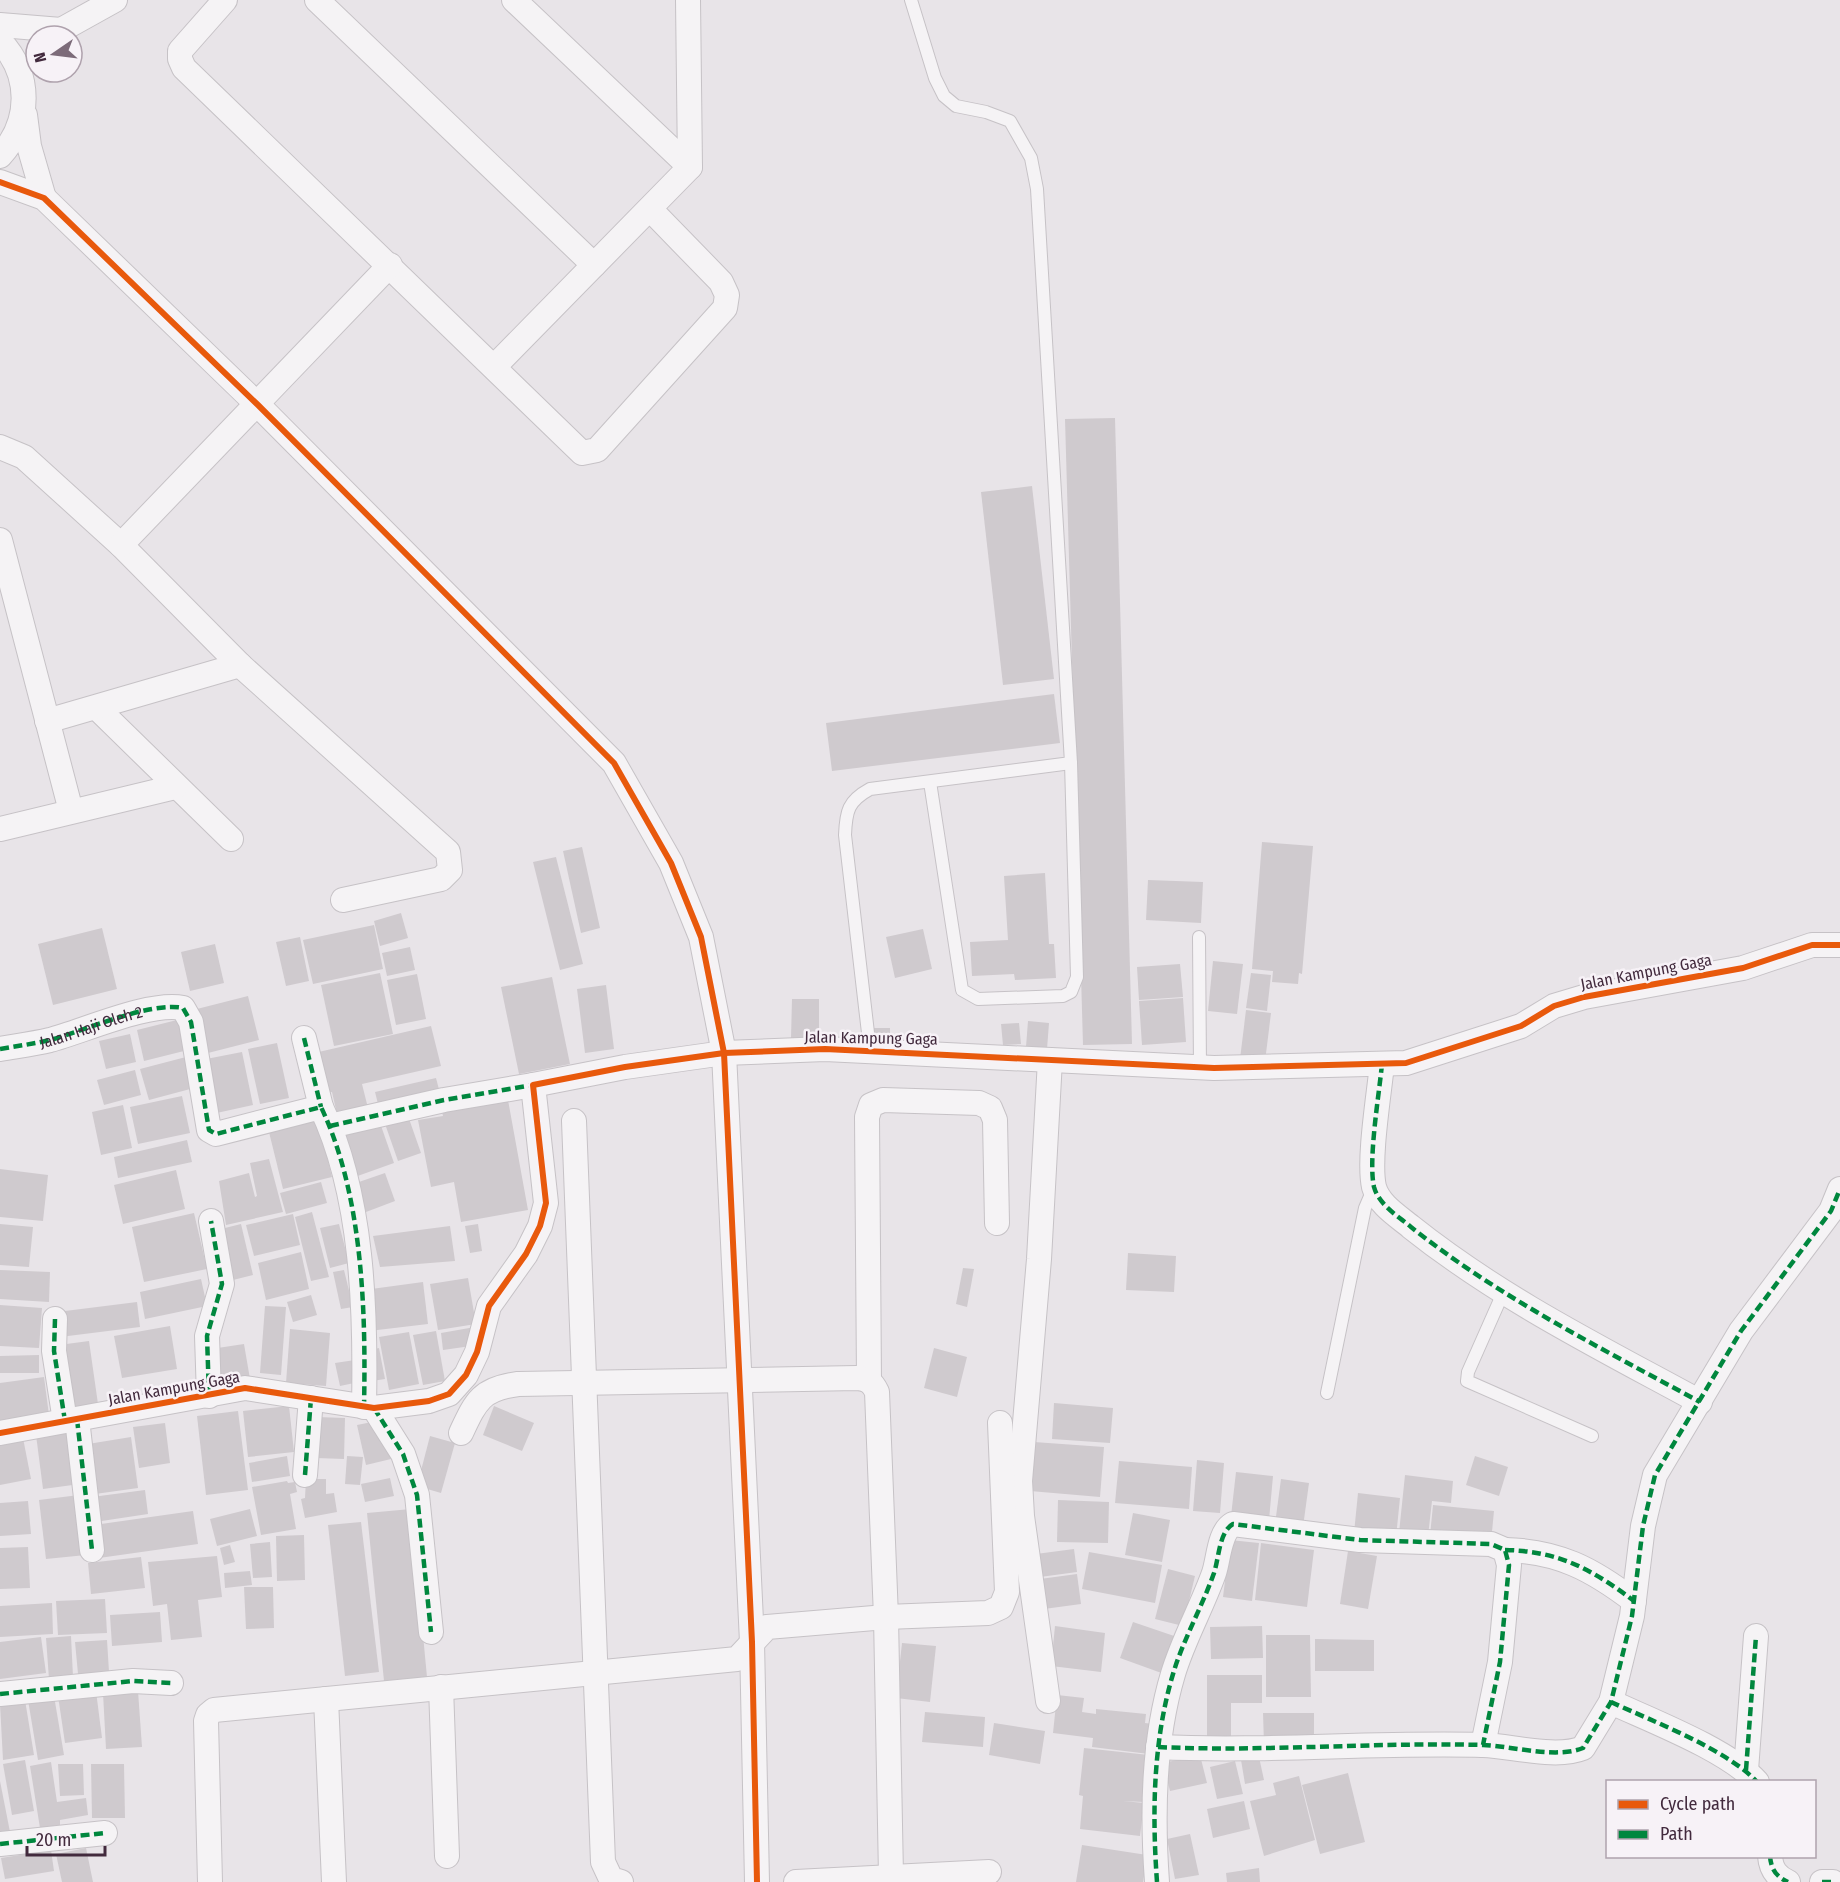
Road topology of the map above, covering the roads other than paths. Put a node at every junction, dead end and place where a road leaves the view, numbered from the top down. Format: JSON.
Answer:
{"nodes":[{"id":1,"x":115,"y":0,"type":"edge"},
{"id":2,"x":225,"y":0,"type":"edge"},
{"id":3,"x":317,"y":0,"type":"edge"},
{"id":4,"x":514,"y":0,"type":"edge"},
{"id":5,"x":688,"y":0,"type":"edge"},
{"id":6,"x":911,"y":0,"type":"edge"},
{"id":7,"x":0,"y":24,"type":"edge"},
{"id":8,"x":74,"y":24,"type":"edge"},
{"id":9,"x":24,"y":28,"type":"edge"},
{"id":10,"x":0,"y":40,"type":"edge"},
{"id":11,"x":28,"y":86,"type":"edge"},
{"id":12,"x":0,"y":156,"type":"edge"},
{"id":13,"x":690,"y":167,"type":"junction"},
{"id":14,"x":0,"y":182,"type":"edge"},
{"id":15,"x":44,"y":198,"type":"junction"},
{"id":16,"x":650,"y":209,"type":"junction"},
{"id":17,"x":390,"y":265,"type":"junction"},
{"id":18,"x":594,"y":265,"type":"junction"},
{"id":19,"x":494,"y":367,"type":"junction"},
{"id":20,"x":258,"y":405,"type":"junction"},
{"id":21,"x":0,"y":447,"type":"edge"},
{"id":22,"x":0,"y":540,"type":"edge"},
{"id":23,"x":121,"y":544,"type":"junction"},
{"id":24,"x":6,"y":592,"type":"edge"},
{"id":25,"x":240,"y":665,"type":"junction"},
{"id":26,"x":97,"y":708,"type":"junction"},
{"id":27,"x":47,"y":722,"type":"junction"},
{"id":28,"x":1071,"y":763,"type":"junction"},
{"id":29,"x":930,"y":782,"type":"junction"},
{"id":30,"x":175,"y":787,"type":"junction"},
{"id":31,"x":71,"y":811,"type":"junction"},
{"id":32,"x":0,"y":829,"type":"edge"},
{"id":33,"x":231,"y":839,"type":"dead end"},
{"id":34,"x":343,"y":900,"type":"dead end"},
{"id":35,"x":1199,"y":937,"type":"dead end"},
{"id":36,"x":1840,"y":945,"type":"edge"},
{"id":37,"x":304,"y":1038,"type":"dead end"},
{"id":38,"x":0,"y":1049,"type":"edge"},
{"id":39,"x":870,"y":1050,"type":"junction"},
{"id":40,"x":724,"y":1053,"type":"junction"},
{"id":41,"x":1050,"y":1060,"type":"junction"},
{"id":42,"x":1382,"y":1064,"type":"junction"},
{"id":43,"x":1200,"y":1068,"type":"junction"},
{"id":44,"x":533,"y":1085,"type":"junction"},
{"id":45,"x":325,"y":1117,"type":"junction"},
{"id":46,"x":574,"y":1121,"type":"dead end"},
{"id":47,"x":1374,"y":1186,"type":"junction"},
{"id":48,"x":1840,"y":1189,"type":"edge"},
{"id":49,"x":212,"y":1221,"type":"dead end"},
{"id":50,"x":997,"y":1223,"type":"dead end"},
{"id":51,"x":1503,"y":1293,"type":"junction"},
{"id":52,"x":55,"y":1318,"type":"dead end"},
{"id":53,"x":739,"y":1380,"type":"junction"},
{"id":54,"x":869,"y":1381,"type":"junction"},
{"id":55,"x":584,"y":1382,"type":"junction"},
{"id":56,"x":1327,"y":1393,"type":"dead end"},
{"id":57,"x":209,"y":1396,"type":"junction"},
{"id":58,"x":311,"y":1398,"type":"junction"},
{"id":59,"x":1700,"y":1402,"type":"junction"},
{"id":60,"x":369,"y":1408,"type":"junction"},
{"id":61,"x":71,"y":1420,"type":"junction"},
{"id":62,"x":1000,"y":1423,"type":"dead end"},
{"id":63,"x":0,"y":1433,"type":"edge"},
{"id":64,"x":461,"y":1433,"type":"dead end"},
{"id":65,"x":1592,"y":1436,"type":"dead end"},
{"id":66,"x":305,"y":1475,"type":"dead end"},
{"id":67,"x":92,"y":1550,"type":"dead end"},
{"id":68,"x":1505,"y":1550,"type":"junction"},
{"id":69,"x":1634,"y":1601,"type":"junction"},
{"id":70,"x":886,"y":1617,"type":"junction"},
{"id":71,"x":431,"y":1632,"type":"dead end"},
{"id":72,"x":1756,"y":1636,"type":"dead end"},
{"id":73,"x":752,"y":1642,"type":"junction"},
{"id":74,"x":595,"y":1673,"type":"junction"},
{"id":75,"x":171,"y":1683,"type":"dead end"},
{"id":76,"x":441,"y":1687,"type":"junction"},
{"id":77,"x":0,"y":1694,"type":"edge"},
{"id":78,"x":326,"y":1699,"type":"junction"},
{"id":79,"x":1048,"y":1701,"type":"dead end"},
{"id":80,"x":1611,"y":1702,"type":"junction"},
{"id":81,"x":1484,"y":1745,"type":"junction"},
{"id":82,"x":1158,"y":1747,"type":"junction"},
{"id":83,"x":1752,"y":1776,"type":"edge"},
{"id":84,"x":105,"y":1833,"type":"dead end"},
{"id":85,"x":0,"y":1844,"type":"edge"},
{"id":86,"x":447,"y":1856,"type":"dead end"},
{"id":87,"x":1770,"y":1858,"type":"edge"},
{"id":88,"x":989,"y":1872,"type":"dead end"},
{"id":89,"x":891,"y":1876,"type":"junction"},
{"id":90,"x":210,"y":1882,"type":"edge"},
{"id":91,"x":334,"y":1882,"type":"edge"},
{"id":92,"x":621,"y":1882,"type":"edge"},
{"id":93,"x":757,"y":1882,"type":"edge"},
{"id":94,"x":796,"y":1882,"type":"edge"},
{"id":95,"x":1157,"y":1882,"type":"edge"},
{"id":96,"x":1788,"y":1882,"type":"edge"},
{"id":97,"x":1822,"y":1882,"type":"edge"},
{"id":98,"x":1833,"y":1882,"type":"edge"}],
"edges":[{"from":1,"to":8,"type":"street"},
{"from":2,"to":17,"type":"street"},
{"from":3,"to":18,"type":"street"},
{"from":4,"to":13,"type":"street"},
{"from":5,"to":13,"type":"street"},
{"from":6,"to":28,"type":"lane"},
{"from":7,"to":9,"type":"street"},
{"from":10,"to":11,"type":"street"},
{"from":11,"to":12,"type":"street"},
{"from":11,"to":15,"type":"street"},
{"from":13,"to":16,"type":"street"},
{"from":14,"to":15,"type":"street"},
{"from":15,"to":20,"type":"street"},
{"from":16,"to":18,"type":"street"},
{"from":16,"to":19,"type":"street"},
{"from":17,"to":19,"type":"street"},
{"from":17,"to":20,"type":"street"},
{"from":18,"to":19,"type":"street"},
{"from":20,"to":23,"type":"street"},
{"from":20,"to":40,"type":"street"},
{"from":21,"to":23,"type":"street"},
{"from":22,"to":24,"type":"street"},
{"from":23,"to":25,"type":"street"},
{"from":24,"to":27,"type":"street"},
{"from":25,"to":26,"type":"street"},
{"from":25,"to":34,"type":"street"},
{"from":26,"to":27,"type":"street"},
{"from":26,"to":30,"type":"street"},
{"from":27,"to":31,"type":"street"},
{"from":28,"to":29,"type":"lane"},
{"from":28,"to":29,"type":"lane"},
{"from":29,"to":39,"type":"lane"},
{"from":30,"to":31,"type":"street"},
{"from":30,"to":33,"type":"street"},
{"from":31,"to":32,"type":"street"},
{"from":35,"to":43,"type":"lane"},
{"from":36,"to":42,"type":"street","name":"Jalan Kampung Gaga"},
{"from":37,"to":45,"type":"street"},
{"from":38,"to":45,"type":"street","name":"Jalan Haji Oleh 2"},
{"from":39,"to":40,"type":"street","name":"Jalan Kampung Gaga"},
{"from":39,"to":41,"type":"street","name":"Jalan Kampung Gaga"},
{"from":40,"to":44,"type":"street","name":"Jalan Kampung Gaga"},
{"from":40,"to":53,"type":"street"},
{"from":41,"to":43,"type":"street","name":"Jalan Kampung Gaga"},
{"from":41,"to":79,"type":"street"},
{"from":42,"to":43,"type":"street","name":"Jalan Kampung Gaga"},
{"from":42,"to":47,"type":"street"},
{"from":44,"to":45,"type":"street"},
{"from":44,"to":60,"type":"street","name":"Jalan Kampung Gaga"},
{"from":45,"to":60,"type":"street"},
{"from":46,"to":55,"type":"street"},
{"from":47,"to":51,"type":"street"},
{"from":47,"to":56,"type":"lane"},
{"from":48,"to":59,"type":"street"},
{"from":49,"to":57,"type":"street"},
{"from":50,"to":54,"type":"street"},
{"from":51,"to":59,"type":"street"},
{"from":51,"to":65,"type":"lane"},
{"from":52,"to":61,"type":"street"},
{"from":53,"to":54,"type":"street"},
{"from":53,"to":55,"type":"street"},
{"from":53,"to":73,"type":"street"},
{"from":54,"to":70,"type":"street"},
{"from":55,"to":64,"type":"street"},
{"from":55,"to":74,"type":"street"},
{"from":57,"to":58,"type":"street","name":"Jalan Kampung Gaga"},
{"from":57,"to":61,"type":"street","name":"Jalan Kampung Gaga"},
{"from":58,"to":60,"type":"street","name":"Jalan Kampung Gaga"},
{"from":58,"to":66,"type":"street"},
{"from":59,"to":69,"type":"street"},
{"from":60,"to":71,"type":"street"},
{"from":61,"to":63,"type":"street","name":"Jalan Kampung Gaga"},
{"from":61,"to":67,"type":"street"},
{"from":62,"to":70,"type":"street"},
{"from":68,"to":69,"type":"street"},
{"from":68,"to":81,"type":"street"},
{"from":68,"to":82,"type":"street"},
{"from":69,"to":80,"type":"street"},
{"from":70,"to":73,"type":"street"},
{"from":70,"to":89,"type":"street"},
{"from":72,"to":83,"type":"street"},
{"from":73,"to":74,"type":"street"},
{"from":73,"to":93,"type":"street"},
{"from":74,"to":76,"type":"street"},
{"from":74,"to":92,"type":"street"},
{"from":75,"to":77,"type":"street"},
{"from":76,"to":78,"type":"street"},
{"from":76,"to":86,"type":"street"},
{"from":78,"to":90,"type":"street"},
{"from":78,"to":91,"type":"street"},
{"from":80,"to":81,"type":"street"},
{"from":80,"to":83,"type":"street"},
{"from":81,"to":82,"type":"street"},
{"from":82,"to":95,"type":"street"},
{"from":84,"to":85,"type":"street"},
{"from":87,"to":96,"type":"street"},
{"from":88,"to":89,"type":"street"},
{"from":89,"to":94,"type":"street"},
{"from":97,"to":98,"type":"street"}]}
